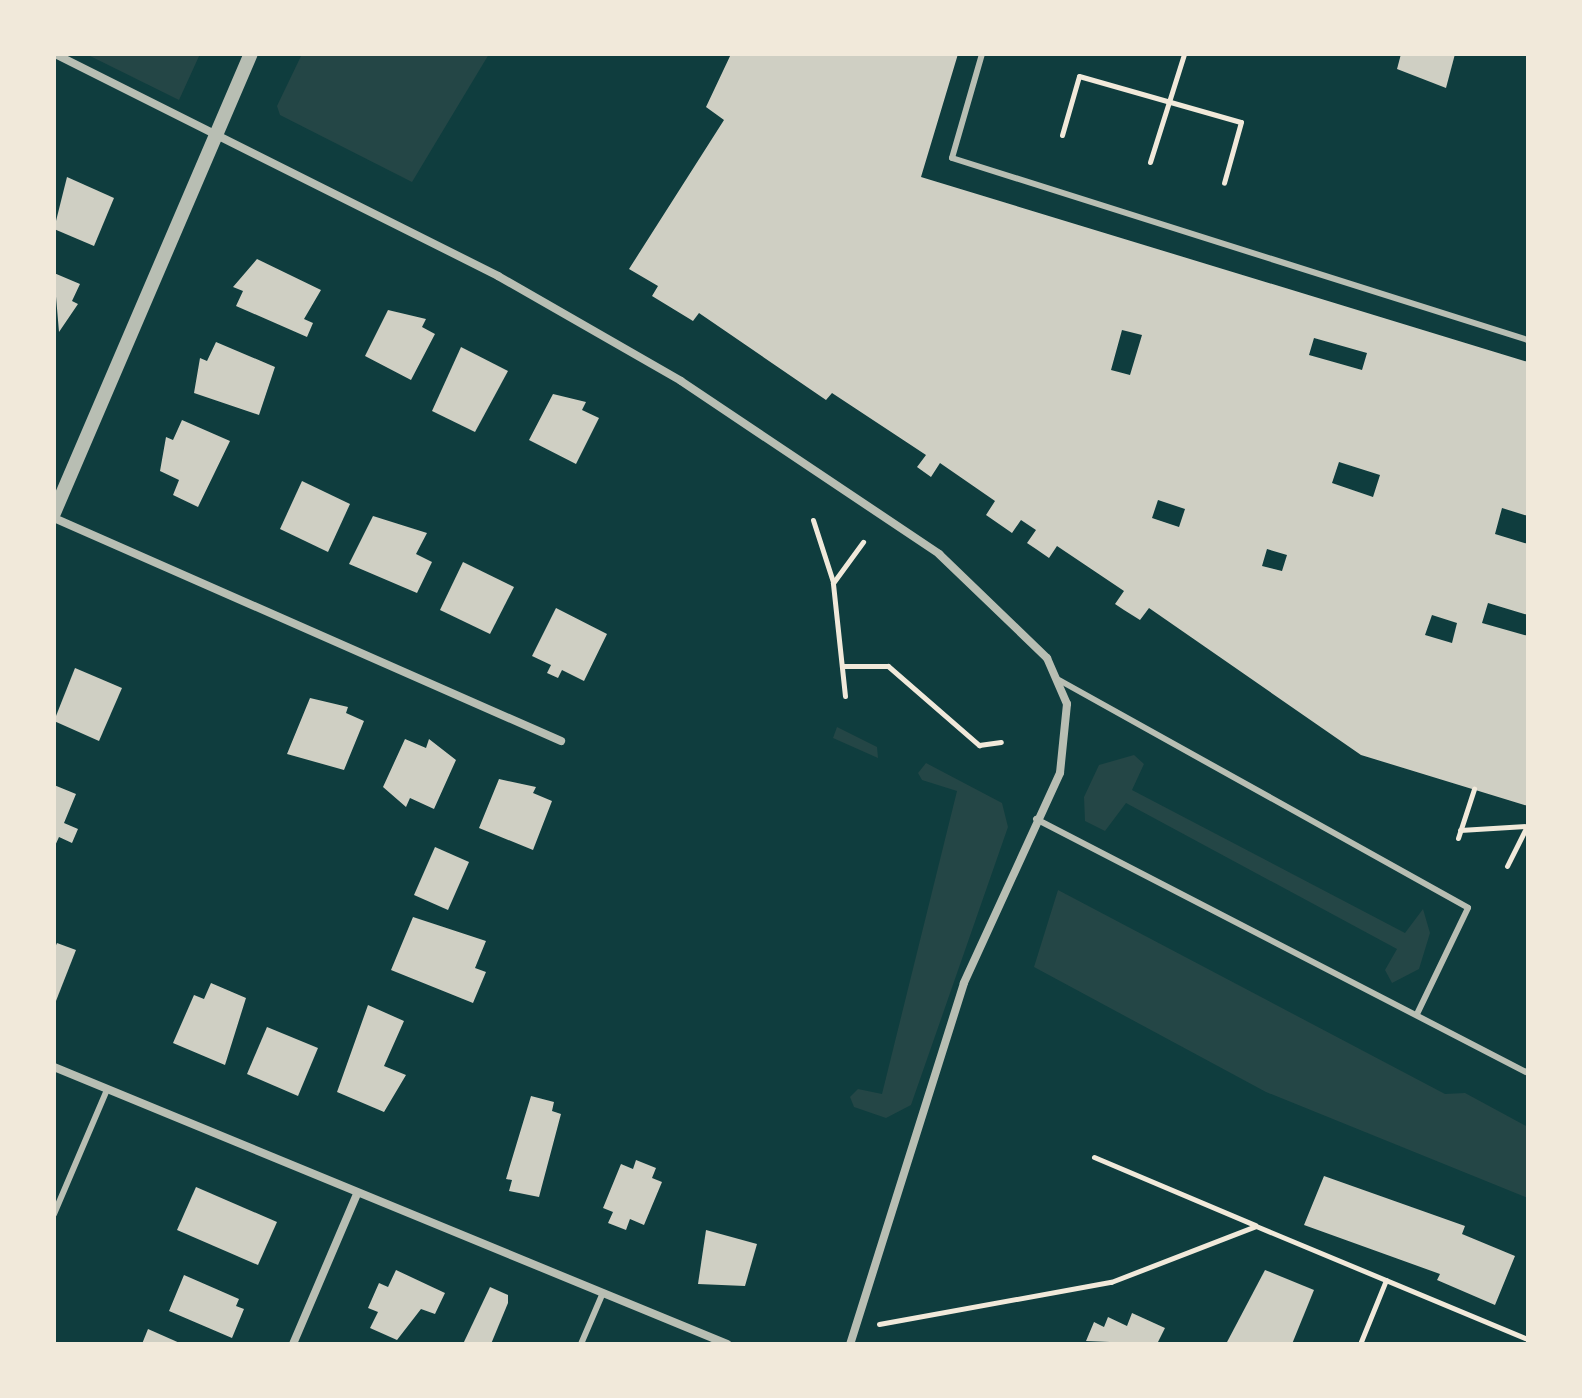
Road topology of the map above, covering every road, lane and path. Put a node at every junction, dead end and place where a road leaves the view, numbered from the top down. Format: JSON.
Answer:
{"nodes":[{"id":1,"x":55,"y":54,"type":"edge"},
{"id":2,"x":251,"y":54,"type":"edge"},
{"id":3,"x":982,"y":54,"type":"edge"},
{"id":4,"x":1184,"y":54,"type":"edge"},
{"id":5,"x":1169,"y":102,"type":"junction"},
{"id":6,"x":216,"y":135,"type":"junction"},
{"id":7,"x":1062,"y":135,"type":"dead end"},
{"id":8,"x":1150,"y":162,"type":"dead end"},
{"id":9,"x":1224,"y":183,"type":"dead end"},
{"id":10,"x":1528,"y":340,"type":"edge"},
{"id":11,"x":54,"y":515,"type":"edge"},
{"id":12,"x":813,"y":520,"type":"dead end"},
{"id":13,"x":863,"y":542,"type":"dead end"},
{"id":14,"x":833,"y":583,"type":"junction"},
{"id":15,"x":842,"y":666,"type":"junction"},
{"id":16,"x":1059,"y":680,"type":"junction"},
{"id":17,"x":845,"y":696,"type":"dead end"},
{"id":18,"x":561,"y":741,"type":"dead end"},
{"id":19,"x":1001,"y":742,"type":"dead end"},
{"id":20,"x":1474,"y":789,"type":"dead end"},
{"id":21,"x":1036,"y":819,"type":"junction"},
{"id":22,"x":1527,"y":827,"type":"edge"},
{"id":23,"x":1460,"y":830,"type":"junction"},
{"id":24,"x":1458,"y":838,"type":"dead end"},
{"id":25,"x":1507,"y":866,"type":"dead end"},
{"id":26,"x":1417,"y":1014,"type":"junction"},
{"id":27,"x":54,"y":1067,"type":"edge"},
{"id":28,"x":1528,"y":1073,"type":"edge"},
{"id":29,"x":107,"y":1090,"type":"junction"},
{"id":30,"x":1094,"y":1157,"type":"dead end"},
{"id":31,"x":357,"y":1194,"type":"junction"},
{"id":32,"x":54,"y":1214,"type":"edge"},
{"id":33,"x":1256,"y":1226,"type":"junction"},
{"id":34,"x":1386,"y":1280,"type":"junction"},
{"id":35,"x":602,"y":1295,"type":"junction"},
{"id":36,"x":855,"y":1328,"type":"junction"},
{"id":37,"x":1520,"y":1335,"type":"junction"},
{"id":38,"x":1528,"y":1339,"type":"edge"},
{"id":39,"x":293,"y":1344,"type":"edge"},
{"id":40,"x":581,"y":1344,"type":"edge"},
{"id":41,"x":727,"y":1344,"type":"edge"},
{"id":42,"x":850,"y":1344,"type":"edge"},
{"id":43,"x":1360,"y":1344,"type":"edge"},
{"id":44,"x":1517,"y":1344,"type":"edge"}],
"edges":[{"from":1,"to":6,"type":"street"},
{"from":2,"to":6,"type":"street"},
{"from":3,"to":10,"type":"lane"},
{"from":4,"to":5,"type":"path"},
{"from":5,"to":7,"type":"path"},
{"from":5,"to":8,"type":"path"},
{"from":5,"to":9,"type":"path"},
{"from":6,"to":11,"type":"street"},
{"from":6,"to":16,"type":"street"},
{"from":11,"to":18,"type":"street"},
{"from":12,"to":14,"type":"path"},
{"from":13,"to":14,"type":"path"},
{"from":14,"to":15,"type":"path"},
{"from":15,"to":17,"type":"path"},
{"from":15,"to":19,"type":"path"},
{"from":16,"to":21,"type":"street"},
{"from":16,"to":26,"type":"lane"},
{"from":20,"to":23,"type":"path"},
{"from":21,"to":26,"type":"lane"},
{"from":21,"to":36,"type":"street"},
{"from":22,"to":23,"type":"path"},
{"from":22,"to":25,"type":"path"},
{"from":23,"to":24,"type":"path"},
{"from":26,"to":28,"type":"lane"},
{"from":27,"to":29,"type":"street"},
{"from":29,"to":31,"type":"street"},
{"from":29,"to":32,"type":"lane"},
{"from":30,"to":33,"type":"path"},
{"from":31,"to":35,"type":"street"},
{"from":31,"to":39,"type":"street"},
{"from":33,"to":34,"type":"path"},
{"from":33,"to":36,"type":"path"},
{"from":34,"to":37,"type":"path"},
{"from":34,"to":43,"type":"path"},
{"from":35,"to":40,"type":"lane"},
{"from":35,"to":41,"type":"street"},
{"from":36,"to":42,"type":"street"},
{"from":37,"to":38,"type":"path"},
{"from":37,"to":44,"type":"path"}]}
